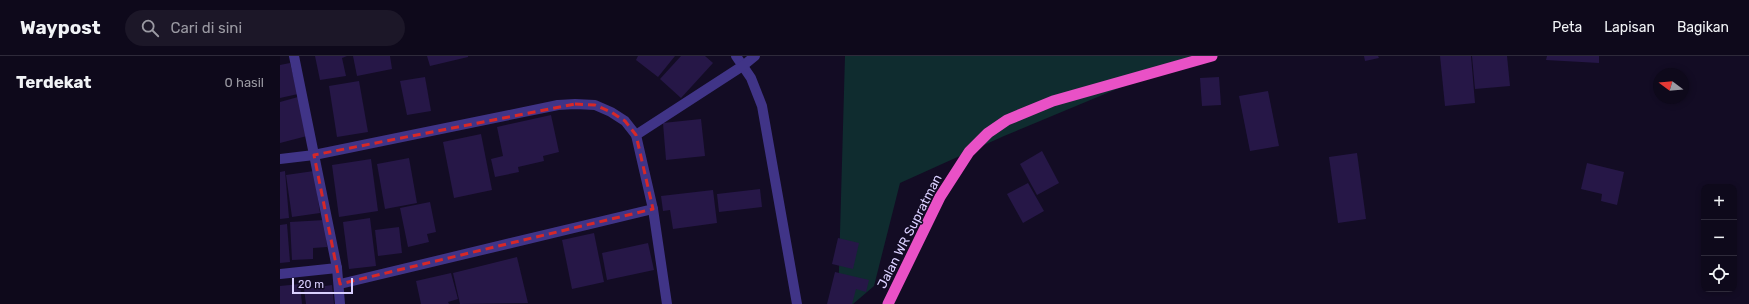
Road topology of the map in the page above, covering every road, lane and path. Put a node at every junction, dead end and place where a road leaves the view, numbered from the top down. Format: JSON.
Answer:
{"nodes":[{"id":1,"x":294,"y":56,"type":"edge"},
{"id":2,"x":736,"y":56,"type":"edge"},
{"id":3,"x":755,"y":56,"type":"edge"},
{"id":4,"x":1212,"y":56,"type":"edge"},
{"id":5,"x":744,"y":65,"type":"junction"},
{"id":6,"x":636,"y":135,"type":"junction"},
{"id":7,"x":314,"y":155,"type":"junction"},
{"id":8,"x":280,"y":159,"type":"edge"},
{"id":9,"x":653,"y":209,"type":"junction"},
{"id":10,"x":337,"y":268,"type":"junction"},
{"id":11,"x":280,"y":274,"type":"edge"},
{"id":12,"x":340,"y":284,"type":"junction"},
{"id":13,"x":340,"y":304,"type":"edge"},
{"id":14,"x":667,"y":304,"type":"edge"},
{"id":15,"x":797,"y":304,"type":"edge"},
{"id":16,"x":888,"y":304,"type":"edge"}],
"edges":[{"from":1,"to":7,"type":"street"},
{"from":2,"to":5,"type":"street"},
{"from":3,"to":5,"type":"street"},
{"from":4,"to":16,"type":"highway","name":"Jalan WR Supratman"},
{"from":5,"to":6,"type":"street"},
{"from":5,"to":15,"type":"street"},
{"from":6,"to":7,"type":"street"},
{"from":6,"to":9,"type":"street"},
{"from":7,"to":8,"type":"street"},
{"from":7,"to":10,"type":"street"},
{"from":9,"to":12,"type":"street"},
{"from":9,"to":14,"type":"street"},
{"from":10,"to":11,"type":"street"},
{"from":10,"to":12,"type":"street"},
{"from":12,"to":13,"type":"street"}]}
